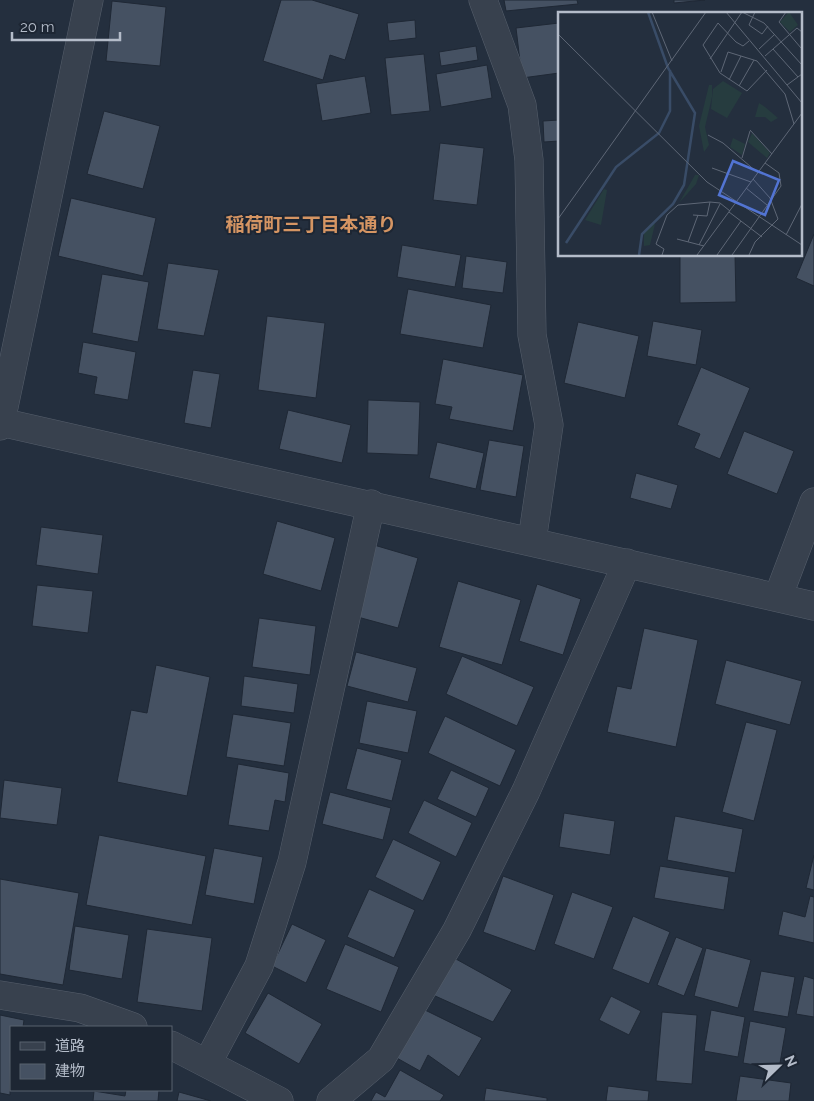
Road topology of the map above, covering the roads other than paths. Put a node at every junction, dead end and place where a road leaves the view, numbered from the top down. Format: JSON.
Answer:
{"nodes":[{"id":1,"x":89,"y":0,"type":"edge"},
{"id":2,"x":482,"y":0,"type":"edge"},
{"id":3,"x":0,"y":423,"type":"edge"},
{"id":4,"x":814,"y":502,"type":"edge"},
{"id":5,"x":371,"y":504,"type":"junction"},
{"id":6,"x":532,"y":541,"type":"junction"},
{"id":7,"x":627,"y":563,"type":"junction"},
{"id":8,"x":778,"y":597,"type":"junction"},
{"id":9,"x":814,"y":606,"type":"edge"},
{"id":10,"x":0,"y":994,"type":"edge"},
{"id":11,"x":130,"y":1026,"type":"edge"},
{"id":12,"x":172,"y":1044,"type":"edge"},
{"id":13,"x":208,"y":1062,"type":"junction"},
{"id":14,"x":279,"y":1101,"type":"edge"},
{"id":15,"x":331,"y":1101,"type":"edge"}],
"edges":[{"from":1,"to":3,"type":"street"},
{"from":2,"to":6,"type":"street"},
{"from":3,"to":5,"type":"street"},
{"from":4,"to":8,"type":"street"},
{"from":5,"to":6,"type":"street"},
{"from":5,"to":13,"type":"street"},
{"from":6,"to":7,"type":"street"},
{"from":7,"to":8,"type":"street"},
{"from":7,"to":15,"type":"street"},
{"from":8,"to":9,"type":"street"},
{"from":10,"to":11,"type":"street"},
{"from":12,"to":13,"type":"street"},
{"from":13,"to":14,"type":"street"}]}
